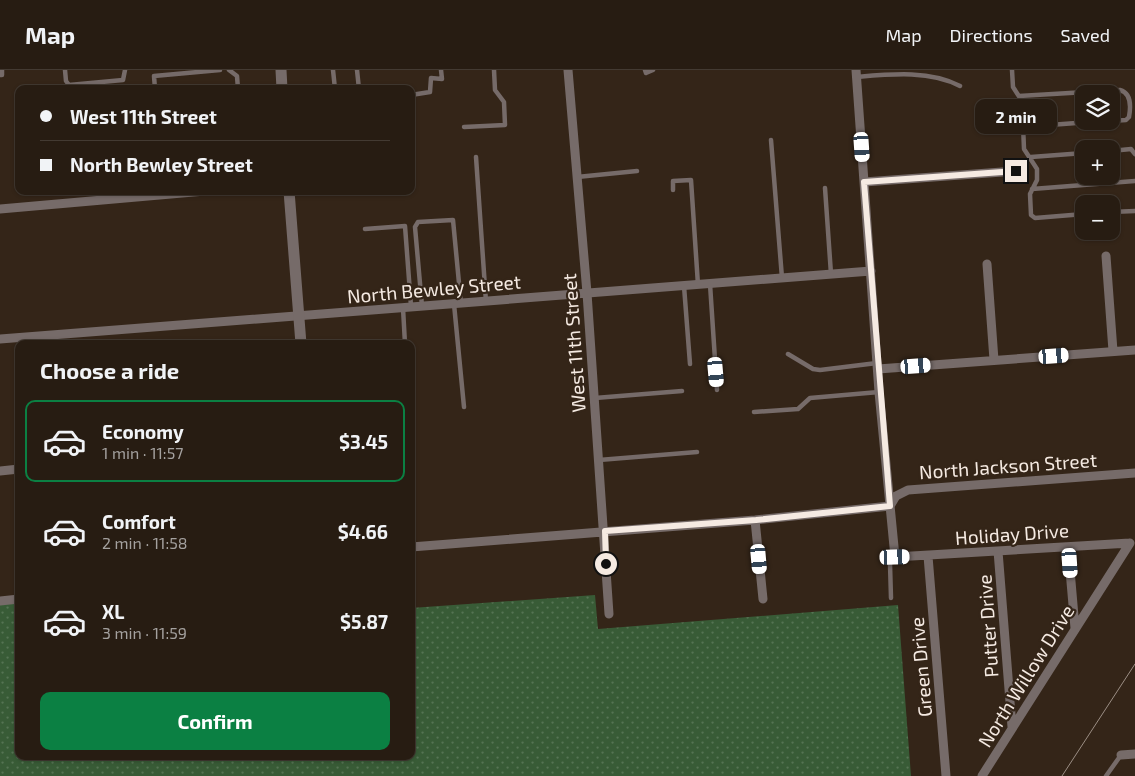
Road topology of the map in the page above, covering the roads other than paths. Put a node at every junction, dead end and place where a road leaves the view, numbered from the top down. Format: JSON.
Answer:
{"nodes":[{"id":1,"x":2,"y":70,"type":"edge"},
{"id":2,"x":65,"y":70,"type":"edge"},
{"id":3,"x":125,"y":70,"type":"edge"},
{"id":4,"x":220,"y":70,"type":"edge"},
{"id":5,"x":229,"y":70,"type":"edge"},
{"id":6,"x":281,"y":70,"type":"edge"},
{"id":7,"x":333,"y":70,"type":"edge"},
{"id":8,"x":357,"y":70,"type":"edge"},
{"id":9,"x":442,"y":70,"type":"edge"},
{"id":10,"x":494,"y":70,"type":"edge"},
{"id":11,"x":568,"y":70,"type":"edge"},
{"id":12,"x":645,"y":70,"type":"edge"},
{"id":13,"x":653,"y":70,"type":"edge"},
{"id":14,"x":1012,"y":70,"type":"edge"},
{"id":15,"x":856,"y":73,"type":"edge"},
{"id":16,"x":0,"y":75,"type":"edge"},
{"id":17,"x":155,"y":85,"type":"edge"},
{"id":18,"x":238,"y":85,"type":"edge"},
{"id":19,"x":282,"y":85,"type":"edge"},
{"id":20,"x":334,"y":85,"type":"edge"},
{"id":21,"x":359,"y":85,"type":"edge"},
{"id":22,"x":960,"y":86,"type":"dead end"},
{"id":23,"x":1120,"y":90,"type":"edge"},
{"id":24,"x":1075,"y":93,"type":"edge"},
{"id":25,"x":415,"y":94,"type":"edge"},
{"id":26,"x":1019,"y":96,"type":"junction"},
{"id":27,"x":1120,"y":120,"type":"edge"},
{"id":28,"x":1075,"y":123,"type":"edge"},
{"id":29,"x":1023,"y":127,"type":"junction"},
{"id":30,"x":464,"y":128,"type":"dead end"},
{"id":31,"x":772,"y":140,"type":"dead end"},
{"id":32,"x":1120,"y":150,"type":"edge"},
{"id":33,"x":1075,"y":154,"type":"edge"},
{"id":34,"x":1135,"y":154,"type":"edge"},
{"id":35,"x":476,"y":157,"type":"dead end"},
{"id":36,"x":1031,"y":157,"type":"junction"},
{"id":37,"x":637,"y":171,"type":"dead end"},
{"id":38,"x":1016,"y":171,"type":"dead end"},
{"id":39,"x":577,"y":177,"type":"junction"},
{"id":40,"x":1135,"y":181,"type":"edge"},
{"id":41,"x":864,"y":182,"type":"junction"},
{"id":42,"x":824,"y":188,"type":"dead end"},
{"id":43,"x":1032,"y":189,"type":"junction"},
{"id":44,"x":673,"y":190,"type":"dead end"},
{"id":45,"x":159,"y":195,"type":"edge"},
{"id":46,"x":289,"y":195,"type":"edge"},
{"id":47,"x":0,"y":209,"type":"edge"},
{"id":48,"x":1135,"y":211,"type":"edge"},
{"id":49,"x":1120,"y":212,"type":"edge"},
{"id":50,"x":1075,"y":215,"type":"edge"},
{"id":51,"x":365,"y":229,"type":"dead end"},
{"id":52,"x":1106,"y":256,"type":"dead end"},
{"id":53,"x":987,"y":264,"type":"dead end"},
{"id":54,"x":870,"y":271,"type":"junction"},
{"id":55,"x":831,"y":274,"type":"junction"},
{"id":56,"x":782,"y":278,"type":"junction"},
{"id":57,"x":710,"y":284,"type":"junction"},
{"id":58,"x":698,"y":285,"type":"junction"},
{"id":59,"x":684,"y":286,"type":"junction"},
{"id":60,"x":587,"y":293,"type":"junction"},
{"id":61,"x":486,"y":302,"type":"junction"},
{"id":62,"x":457,"y":304,"type":"junction"},
{"id":63,"x":422,"y":307,"type":"junction"},
{"id":64,"x":407,"y":308,"type":"junction"},
{"id":65,"x":299,"y":317,"type":"junction"},
{"id":66,"x":0,"y":339,"type":"edge"},
{"id":67,"x":301,"y":340,"type":"edge"},
{"id":68,"x":405,"y":340,"type":"edge"},
{"id":69,"x":1135,"y":350,"type":"edge"},
{"id":70,"x":1113,"y":351,"type":"junction"},
{"id":71,"x":788,"y":354,"type":"dead end"},
{"id":72,"x":994,"y":360,"type":"junction"},
{"id":73,"x":690,"y":364,"type":"dead end"},
{"id":74,"x":877,"y":366,"type":"junction"},
{"id":75,"x":717,"y":390,"type":"dead end"},
{"id":76,"x":682,"y":391,"type":"dead end"},
{"id":77,"x":879,"y":392,"type":"junction"},
{"id":78,"x":595,"y":398,"type":"junction"},
{"id":79,"x":464,"y":407,"type":"dead end"},
{"id":80,"x":754,"y":412,"type":"dead end"},
{"id":81,"x":697,"y":452,"type":"dead end"},
{"id":82,"x":600,"y":460,"type":"junction"},
{"id":83,"x":15,"y":469,"type":"edge"},
{"id":84,"x":0,"y":471,"type":"edge"},
{"id":85,"x":1135,"y":473,"type":"edge"},
{"id":86,"x":890,"y":506,"type":"junction"},
{"id":87,"x":756,"y":520,"type":"junction"},
{"id":88,"x":605,"y":531,"type":"junction"},
{"id":89,"x":1130,"y":543,"type":"joint"},
{"id":90,"x":415,"y":547,"type":"edge"},
{"id":91,"x":1068,"y":547,"type":"junction"},
{"id":92,"x":998,"y":551,"type":"junction"},
{"id":93,"x":928,"y":556,"type":"junction"},
{"id":94,"x":895,"y":557,"type":"junction"},
{"id":95,"x":892,"y":598,"type":"dead end"},
{"id":96,"x":15,"y":599,"type":"edge"},
{"id":97,"x":763,"y":599,"type":"dead end"},
{"id":98,"x":0,"y":601,"type":"edge"},
{"id":99,"x":609,"y":614,"type":"dead end"},
{"id":100,"x":1075,"y":628,"type":"junction"},
{"id":101,"x":1012,"y":727,"type":"junction"},
{"id":102,"x":1135,"y":754,"type":"edge"},
{"id":103,"x":1121,"y":755,"type":"joint"},
{"id":104,"x":946,"y":776,"type":"edge"},
{"id":105,"x":982,"y":776,"type":"edge"},
{"id":106,"x":1106,"y":776,"type":"edge"}],
"edges":[{"from":1,"to":16,"type":"lane"},
{"from":2,"to":3,"type":"lane"},
{"from":4,"to":17,"type":"lane"},
{"from":5,"to":18,"type":"lane"},
{"from":6,"to":19,"type":"street"},
{"from":7,"to":20,"type":"lane"},
{"from":8,"to":21,"type":"lane"},
{"from":9,"to":25,"type":"lane"},
{"from":10,"to":30,"type":"lane"},
{"from":11,"to":39,"type":"street","name":"West 11th Street"},
{"from":12,"to":13,"type":"lane"},
{"from":14,"to":26,"type":"lane"},
{"from":15,"to":22,"type":"lane"},
{"from":15,"to":41,"type":"street"},
{"from":23,"to":27,"type":"lane"},
{"from":24,"to":26,"type":"lane"},
{"from":26,"to":29,"type":"lane"},
{"from":28,"to":29,"type":"lane"},
{"from":29,"to":36,"type":"lane"},
{"from":31,"to":56,"type":"lane"},
{"from":32,"to":34,"type":"lane"},
{"from":33,"to":36,"type":"lane"},
{"from":35,"to":61,"type":"lane"},
{"from":36,"to":43,"type":"lane"},
{"from":37,"to":39,"type":"lane"},
{"from":38,"to":41,"type":"street"},
{"from":39,"to":60,"type":"street","name":"West 11th Street"},
{"from":40,"to":43,"type":"lane"},
{"from":41,"to":54,"type":"street"},
{"from":42,"to":55,"type":"lane"},
{"from":43,"to":50,"type":"lane"},
{"from":44,"to":58,"type":"lane"},
{"from":45,"to":47,"type":"street"},
{"from":46,"to":65,"type":"street"},
{"from":48,"to":49,"type":"lane"},
{"from":51,"to":64,"type":"lane"},
{"from":52,"to":70,"type":"street"},
{"from":53,"to":72,"type":"street"},
{"from":54,"to":55,"type":"street","name":"North Bewley Street"},
{"from":54,"to":74,"type":"street"},
{"from":55,"to":56,"type":"street","name":"North Bewley Street"},
{"from":56,"to":57,"type":"street","name":"North Bewley Street"},
{"from":57,"to":58,"type":"street","name":"North Bewley Street"},
{"from":57,"to":75,"type":"lane"},
{"from":58,"to":59,"type":"street","name":"North Bewley Street"},
{"from":59,"to":60,"type":"street","name":"North Bewley Street"},
{"from":59,"to":73,"type":"lane"},
{"from":60,"to":61,"type":"street","name":"North Bewley Street"},
{"from":60,"to":78,"type":"street","name":"West 11th Street"},
{"from":61,"to":62,"type":"street","name":"North Bewley Street"},
{"from":62,"to":63,"type":"street","name":"North Bewley Street"},
{"from":62,"to":63,"type":"lane"},
{"from":62,"to":79,"type":"lane"},
{"from":63,"to":64,"type":"street","name":"North Bewley Street"},
{"from":64,"to":65,"type":"street","name":"North Bewley Street"},
{"from":64,"to":68,"type":"lane"},
{"from":65,"to":66,"type":"street","name":"North Bewley Street"},
{"from":65,"to":67,"type":"street"},
{"from":69,"to":70,"type":"street"},
{"from":70,"to":72,"type":"street"},
{"from":71,"to":74,"type":"lane"},
{"from":72,"to":74,"type":"street"},
{"from":74,"to":77,"type":"street"},
{"from":76,"to":78,"type":"lane"},
{"from":77,"to":80,"type":"lane"},
{"from":77,"to":86,"type":"street"},
{"from":78,"to":82,"type":"street","name":"West 11th Street"},
{"from":81,"to":82,"type":"lane"},
{"from":82,"to":88,"type":"street","name":"West 11th Street"},
{"from":83,"to":84,"type":"street"},
{"from":85,"to":86,"type":"street","name":"North Jackson Street"},
{"from":86,"to":87,"type":"street"},
{"from":86,"to":94,"type":"street"},
{"from":87,"to":88,"type":"street"},
{"from":87,"to":97,"type":"street"},
{"from":88,"to":90,"type":"street"},
{"from":88,"to":99,"type":"street","name":"West 11th Street"},
{"from":89,"to":91,"type":"street","name":"Holiday Drive"},
{"from":89,"to":100,"type":"street","name":"North Willow Drive"},
{"from":91,"to":92,"type":"street","name":"Holiday Drive"},
{"from":91,"to":100,"type":"street"},
{"from":92,"to":93,"type":"street","name":"Holiday Drive"},
{"from":92,"to":101,"type":"street","name":"Putter Drive"},
{"from":93,"to":94,"type":"street","name":"Holiday Drive"},
{"from":93,"to":104,"type":"street","name":"Green Drive"},
{"from":94,"to":95,"type":"lane"},
{"from":96,"to":98,"type":"street"},
{"from":100,"to":101,"type":"street","name":"North Willow Drive"},
{"from":101,"to":105,"type":"street","name":"North Willow Drive"},
{"from":102,"to":103,"type":"street"},
{"from":103,"to":106,"type":"lane"}]}
